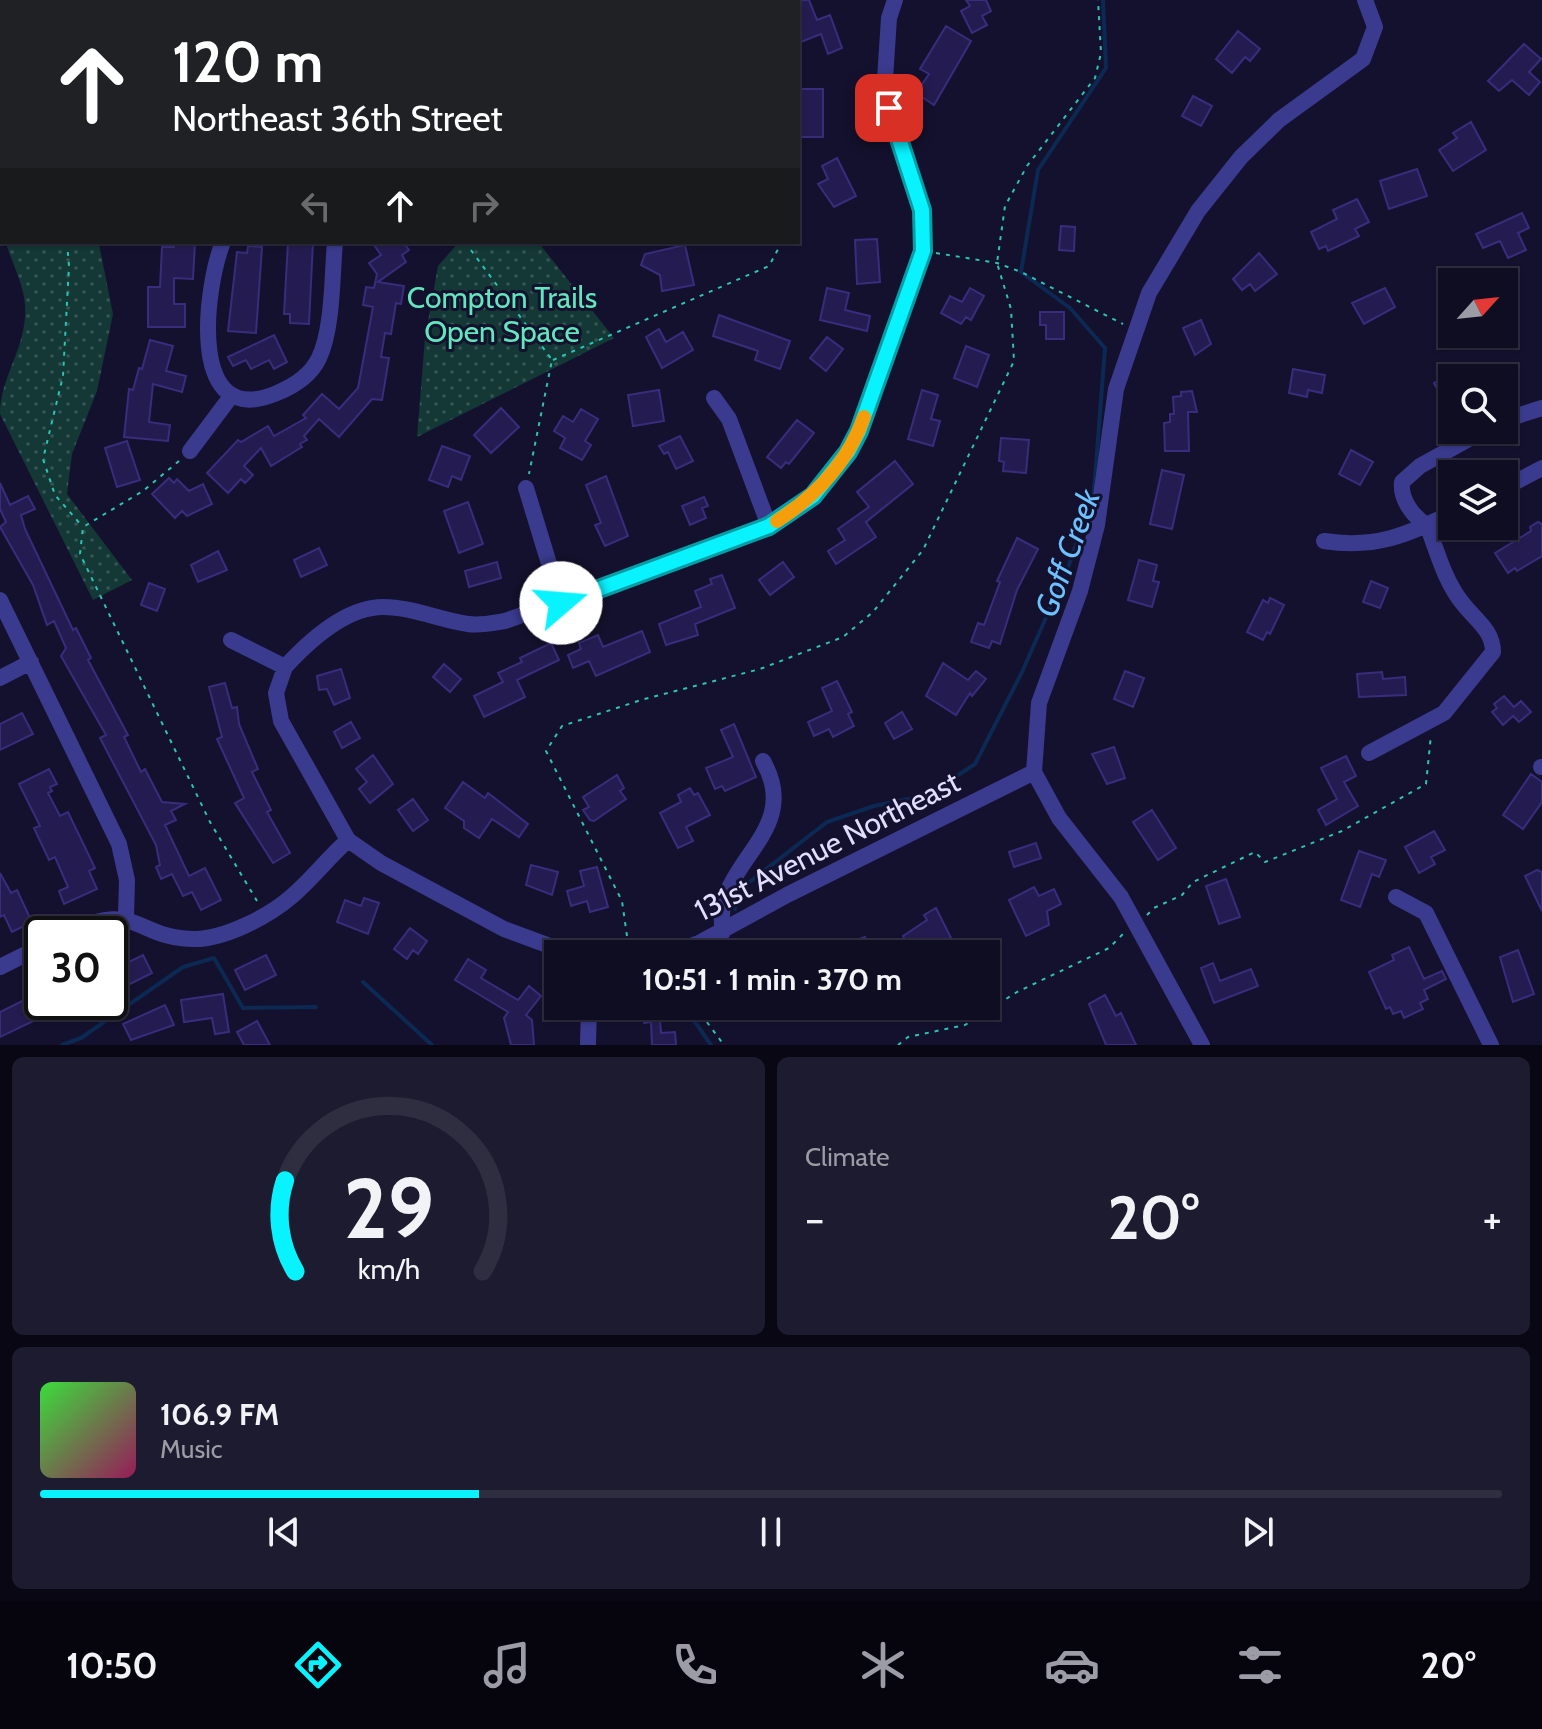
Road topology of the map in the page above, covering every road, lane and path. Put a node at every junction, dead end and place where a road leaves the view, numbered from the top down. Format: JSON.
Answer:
{"nodes":[{"id":1,"x":895,"y":0,"type":"edge"},
{"id":2,"x":1098,"y":0,"type":"edge"},
{"id":3,"x":1365,"y":0,"type":"edge"},
{"id":4,"x":67,"y":244,"type":"edge"},
{"id":5,"x":222,"y":244,"type":"edge"},
{"id":6,"x":335,"y":244,"type":"edge"},
{"id":7,"x":466,"y":244,"type":"edge"},
{"id":8,"x":781,"y":244,"type":"edge"},
{"id":9,"x":923,"y":251,"type":"junction"},
{"id":10,"x":997,"y":263,"type":"junction"},
{"id":11,"x":1134,"y":330,"type":"junction"},
{"id":12,"x":552,"y":360,"type":"junction"},
{"id":13,"x":232,"y":395,"type":"junction"},
{"id":14,"x":714,"y":398,"type":"dead end"},
{"id":15,"x":1542,"y":408,"type":"edge"},
{"id":16,"x":1518,"y":416,"type":"edge"},
{"id":17,"x":1460,"y":444,"type":"edge"},
{"id":18,"x":190,"y":451,"type":"joint"},
{"id":19,"x":1542,"y":468,"type":"edge"},
{"id":20,"x":1518,"y":481,"type":"edge"},
{"id":21,"x":526,"y":488,"type":"joint"},
{"id":22,"x":1438,"y":520,"type":"edge"},
{"id":23,"x":1427,"y":525,"type":"junction"},
{"id":24,"x":769,"y":526,"type":"junction"},
{"id":25,"x":83,"y":527,"type":"junction"},
{"id":26,"x":1324,"y":541,"type":"dead end"},
{"id":27,"x":0,"y":600,"type":"edge"},
{"id":28,"x":561,"y":603,"type":"junction"},
{"id":29,"x":231,"y":640,"type":"dead end"},
{"id":30,"x":31,"y":662,"type":"junction"},
{"id":31,"x":285,"y":667,"type":"junction"},
{"id":32,"x":0,"y":678,"type":"edge"},
{"id":33,"x":1433,"y":720,"type":"junction"},
{"id":34,"x":1369,"y":753,"type":"dead end"},
{"id":35,"x":763,"y":761,"type":"dead end"},
{"id":36,"x":1034,"y":772,"type":"junction"},
{"id":37,"x":348,"y":840,"type":"junction"},
{"id":38,"x":1396,"y":897,"type":"dead end"},
{"id":39,"x":260,"y":905,"type":"dead end"},
{"id":40,"x":126,"y":916,"type":"edge"},
{"id":41,"x":128,"y":918,"type":"edge"},
{"id":42,"x":1136,"y":924,"type":"junction"},
{"id":43,"x":723,"y":932,"type":"junction"},
{"id":44,"x":626,"y":940,"type":"edge"},
{"id":45,"x":703,"y":940,"type":"edge"},
{"id":46,"x":544,"y":944,"type":"edge"},
{"id":47,"x":24,"y":955,"type":"edge"},
{"id":48,"x":0,"y":967,"type":"edge"},
{"id":49,"x":589,"y":1020,"type":"edge"},
{"id":50,"x":705,"y":1020,"type":"edge"},
{"id":51,"x":588,"y":1045,"type":"edge"},
{"id":52,"x":724,"y":1045,"type":"edge"},
{"id":53,"x":898,"y":1045,"type":"edge"},
{"id":54,"x":1202,"y":1045,"type":"edge"},
{"id":55,"x":1491,"y":1045,"type":"edge"}],
"edges":[{"from":1,"to":9,"type":"street"},
{"from":2,"to":10,"type":"path"},
{"from":3,"to":11,"type":"street"},
{"from":4,"to":25,"type":"path"},
{"from":5,"to":13,"type":"street"},
{"from":6,"to":13,"type":"street"},
{"from":7,"to":12,"type":"path"},
{"from":8,"to":12,"type":"path"},
{"from":9,"to":10,"type":"path"},
{"from":9,"to":24,"type":"street"},
{"from":10,"to":11,"type":"path"},
{"from":10,"to":44,"type":"path"},
{"from":11,"to":36,"type":"street"},
{"from":12,"to":21,"type":"path"},
{"from":13,"to":18,"type":"street"},
{"from":14,"to":24,"type":"street"},
{"from":15,"to":16,"type":"street"},
{"from":17,"to":23,"type":"street"},
{"from":18,"to":25,"type":"path"},
{"from":19,"to":20,"type":"street"},
{"from":21,"to":28,"type":"street"},
{"from":22,"to":23,"type":"street"},
{"from":23,"to":26,"type":"street"},
{"from":23,"to":33,"type":"street"},
{"from":24,"to":28,"type":"street"},
{"from":25,"to":39,"type":"path"},
{"from":27,"to":30,"type":"street"},
{"from":28,"to":31,"type":"street"},
{"from":29,"to":31,"type":"street"},
{"from":30,"to":32,"type":"street"},
{"from":30,"to":40,"type":"street"},
{"from":31,"to":37,"type":"street"},
{"from":33,"to":34,"type":"street"},
{"from":33,"to":42,"type":"path"},
{"from":35,"to":43,"type":"street"},
{"from":36,"to":42,"type":"street"},
{"from":36,"to":43,"type":"street","name":"131st Avenue Northeast"},
{"from":37,"to":41,"type":"street"},
{"from":37,"to":46,"type":"street","name":"131st Avenue Northeast"},
{"from":38,"to":55,"type":"street"},
{"from":42,"to":53,"type":"path"},
{"from":42,"to":54,"type":"street"},
{"from":43,"to":45,"type":"street","name":"131st Avenue Northeast"},
{"from":47,"to":48,"type":"street"},
{"from":49,"to":51,"type":"street"},
{"from":50,"to":52,"type":"path"}]}
